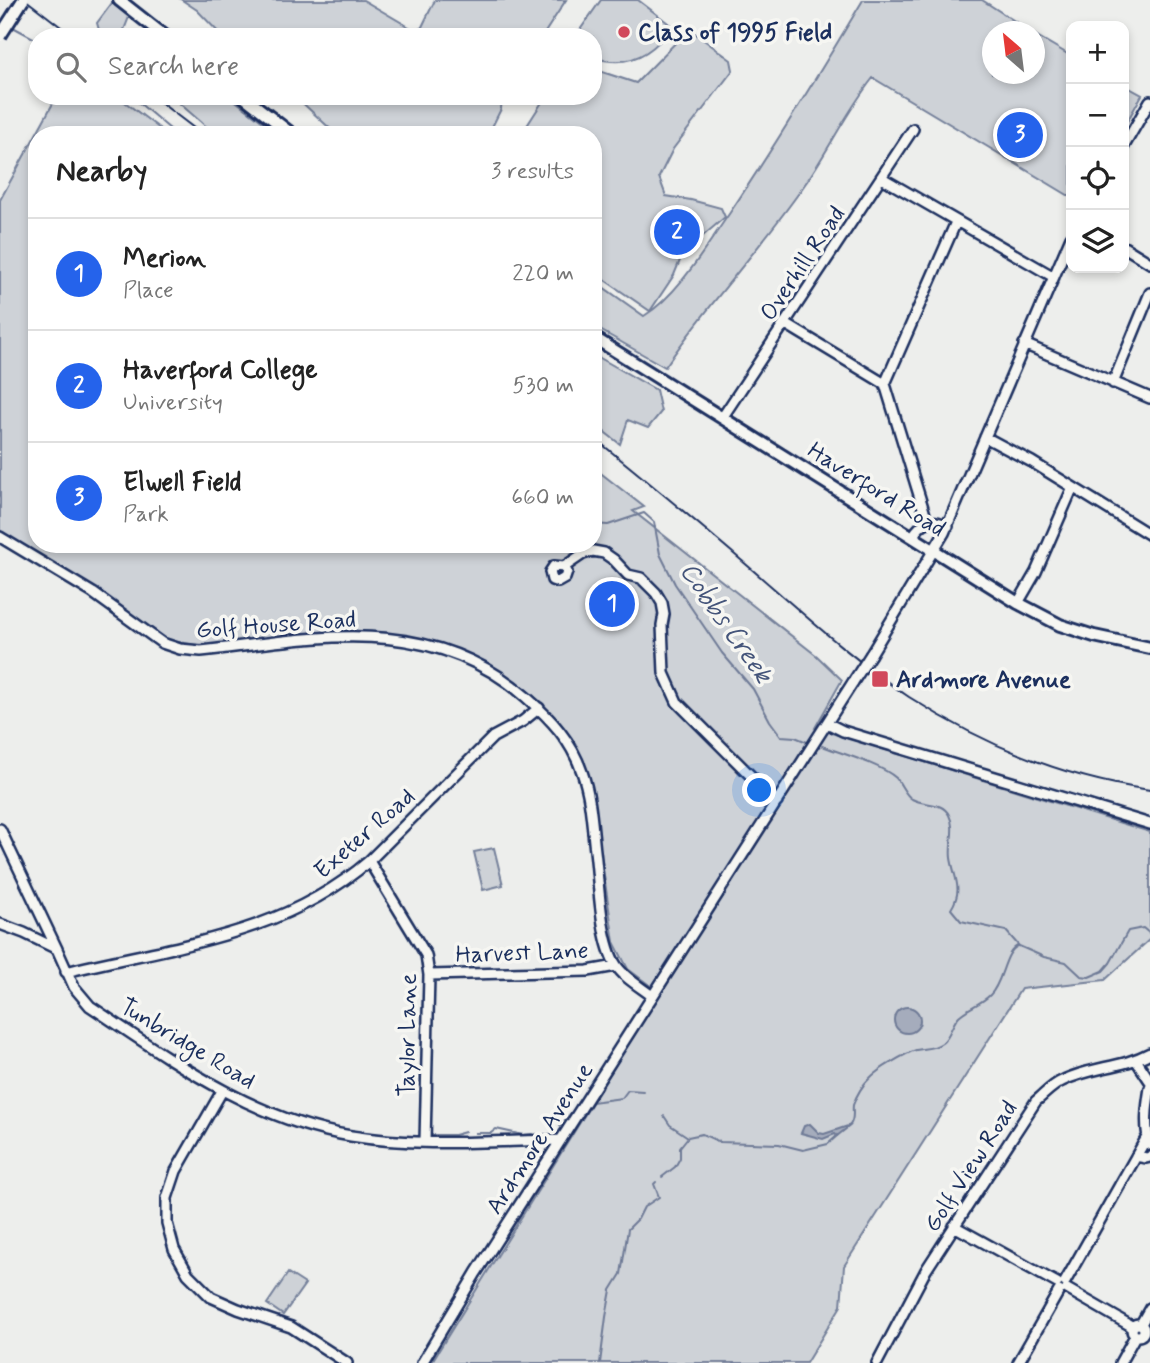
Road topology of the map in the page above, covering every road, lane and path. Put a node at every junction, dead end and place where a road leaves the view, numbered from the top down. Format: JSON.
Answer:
{"nodes":[{"id":1,"x":23,"y":0,"type":"edge"},
{"id":2,"x":119,"y":0,"type":"edge"},
{"id":3,"x":155,"y":28,"type":"edge"},
{"id":4,"x":0,"y":36,"type":"edge"},
{"id":5,"x":1150,"y":100,"type":"edge"},
{"id":6,"x":255,"y":105,"type":"edge"},
{"id":7,"x":1147,"y":112,"type":"edge"},
{"id":8,"x":281,"y":126,"type":"edge"},
{"id":9,"x":913,"y":130,"type":"dead end"},
{"id":10,"x":1129,"y":139,"type":"edge"},
{"id":11,"x":882,"y":178,"type":"junction"},
{"id":12,"x":956,"y":222,"type":"junction"},
{"id":13,"x":1066,"y":248,"type":"edge"},
{"id":14,"x":1129,"y":250,"type":"edge"},
{"id":15,"x":1150,"y":262,"type":"edge"},
{"id":16,"x":1054,"y":276,"type":"junction"},
{"id":17,"x":1150,"y":293,"type":"edge"},
{"id":18,"x":784,"y":323,"type":"junction"},
{"id":19,"x":602,"y":343,"type":"edge"},
{"id":20,"x":1024,"y":344,"type":"junction"},
{"id":21,"x":1113,"y":383,"type":"junction"},
{"id":22,"x":885,"y":384,"type":"junction"},
{"id":23,"x":1150,"y":398,"type":"edge"},
{"id":24,"x":723,"y":418,"type":"junction"},
{"id":25,"x":985,"y":437,"type":"junction"},
{"id":26,"x":1072,"y":488,"type":"junction"},
{"id":27,"x":927,"y":521,"type":"junction"},
{"id":28,"x":947,"y":526,"type":"junction"},
{"id":29,"x":1150,"y":535,"type":"edge"},
{"id":30,"x":913,"y":536,"type":"junction"},
{"id":31,"x":0,"y":537,"type":"edge"},
{"id":32,"x":936,"y":550,"type":"junction"},
{"id":33,"x":586,"y":553,"type":"edge"},
{"id":34,"x":602,"y":553,"type":"edge"},
{"id":35,"x":564,"y":567,"type":"dead end"},
{"id":36,"x":1018,"y":603,"type":"junction"},
{"id":37,"x":1150,"y":648,"type":"edge"},
{"id":38,"x":539,"y":708,"type":"junction"},
{"id":39,"x":827,"y":723,"type":"junction"},
{"id":40,"x":777,"y":802,"type":"junction"},
{"id":41,"x":1150,"y":824,"type":"edge"},
{"id":42,"x":0,"y":828,"type":"edge"},
{"id":43,"x":369,"y":861,"type":"junction"},
{"id":44,"x":0,"y":924,"type":"edge"},
{"id":45,"x":57,"y":949,"type":"junction"},
{"id":46,"x":616,"y":966,"type":"junction"},
{"id":47,"x":65,"y":972,"type":"junction"},
{"id":48,"x":429,"y":975,"type":"junction"},
{"id":49,"x":652,"y":996,"type":"junction"},
{"id":50,"x":1150,"y":1053,"type":"edge"},
{"id":51,"x":1136,"y":1060,"type":"junction"},
{"id":52,"x":1150,"y":1081,"type":"edge"},
{"id":53,"x":1150,"y":1088,"type":"edge"},
{"id":54,"x":222,"y":1091,"type":"junction"},
{"id":55,"x":560,"y":1140,"type":"junction"},
{"id":56,"x":1149,"y":1141,"type":"edge"},
{"id":57,"x":425,"y":1142,"type":"junction"},
{"id":58,"x":1136,"y":1156,"type":"junction"},
{"id":59,"x":1150,"y":1157,"type":"edge"},
{"id":60,"x":954,"y":1226,"type":"junction"},
{"id":61,"x":1062,"y":1286,"type":"junction"},
{"id":62,"x":1150,"y":1308,"type":"edge"},
{"id":63,"x":1141,"y":1331,"type":"edge"},
{"id":64,"x":347,"y":1363,"type":"edge"},
{"id":65,"x":422,"y":1363,"type":"edge"},
{"id":66,"x":877,"y":1363,"type":"edge"},
{"id":67,"x":1018,"y":1363,"type":"edge"},
{"id":68,"x":1119,"y":1363,"type":"edge"}],
"edges":[{"from":1,"to":4,"type":"main road","bridge":true},
{"from":2,"to":3,"type":"main road"},
{"from":5,"to":7,"type":"street"},
{"from":6,"to":8,"type":"main road"},
{"from":7,"to":10,"type":"street"},
{"from":9,"to":11,"type":"street","name":"Overhill Road"},
{"from":11,"to":12,"type":"street"},
{"from":11,"to":18,"type":"street","name":"Overhill Road"},
{"from":12,"to":16,"type":"street"},
{"from":12,"to":22,"type":"street"},
{"from":13,"to":16,"type":"street","name":"Ardmore Avenue"},
{"from":14,"to":15,"type":"street"},
{"from":16,"to":20,"type":"street","name":"Ardmore Avenue"},
{"from":17,"to":21,"type":"street"},
{"from":18,"to":22,"type":"street"},
{"from":18,"to":24,"type":"street","name":"Overhill Road"},
{"from":19,"to":24,"type":"main road","name":"Haverford Road"},
{"from":20,"to":21,"type":"street"},
{"from":20,"to":25,"type":"street","name":"Ardmore Avenue"},
{"from":21,"to":23,"type":"street"},
{"from":22,"to":27,"type":"street"},
{"from":24,"to":30,"type":"main road","name":"Haverford Road"},
{"from":25,"to":26,"type":"street"},
{"from":25,"to":28,"type":"street","name":"Ardmore Avenue"},
{"from":26,"to":29,"type":"street"},
{"from":26,"to":36,"type":"street"},
{"from":27,"to":28,"type":"street"},
{"from":27,"to":30,"type":"street"},
{"from":28,"to":32,"type":"street","name":"Ardmore Avenue"},
{"from":30,"to":32,"type":"main road","name":"Haverford Road"},
{"from":31,"to":38,"type":"street","name":"Golf House Road"},
{"from":32,"to":36,"type":"main road","name":"Haverford Road"},
{"from":32,"to":39,"type":"street","name":"Ardmore Avenue","bridge":true},
{"from":33,"to":35,"type":"street"},
{"from":34,"to":40,"type":"street"},
{"from":36,"to":37,"type":"main road","name":"Haverford Road"},
{"from":38,"to":43,"type":"street","name":"Exeter Road"},
{"from":38,"to":46,"type":"street","name":"Golf House Road"},
{"from":39,"to":40,"type":"street","name":"Ardmore Avenue"},
{"from":39,"to":41,"type":"street"},
{"from":40,"to":49,"type":"street","name":"Ardmore Avenue"},
{"from":42,"to":45,"type":"street","name":"Tunbridge Road"},
{"from":43,"to":47,"type":"street","name":"Exeter Road"},
{"from":43,"to":48,"type":"street","name":"Taylor Lane"},
{"from":44,"to":45,"type":"street"},
{"from":45,"to":47,"type":"street","name":"Tunbridge Road"},
{"from":46,"to":48,"type":"street","name":"Harvest Lane"},
{"from":46,"to":49,"type":"street"},
{"from":47,"to":54,"type":"street","name":"Tunbridge Road"},
{"from":48,"to":57,"type":"street","name":"Taylor Lane"},
{"from":49,"to":55,"type":"street","name":"Ardmore Avenue"},
{"from":50,"to":51,"type":"street","name":"Golf View Road"},
{"from":51,"to":52,"type":"street"},
{"from":51,"to":60,"type":"street","name":"Golf View Road"},
{"from":53,"to":56,"type":"street"},
{"from":54,"to":57,"type":"street","name":"Tunbridge Road"},
{"from":54,"to":64,"type":"street"},
{"from":55,"to":57,"type":"street","name":"Tunbridge Road"},
{"from":55,"to":65,"type":"street","name":"Ardmore Avenue"},
{"from":56,"to":58,"type":"street"},
{"from":58,"to":59,"type":"street"},
{"from":58,"to":61,"type":"street"},
{"from":60,"to":61,"type":"street"},
{"from":60,"to":66,"type":"street","name":"Golf View Road"},
{"from":61,"to":63,"type":"street"},
{"from":61,"to":67,"type":"street"},
{"from":62,"to":63,"type":"street"},
{"from":63,"to":68,"type":"street"}]}
